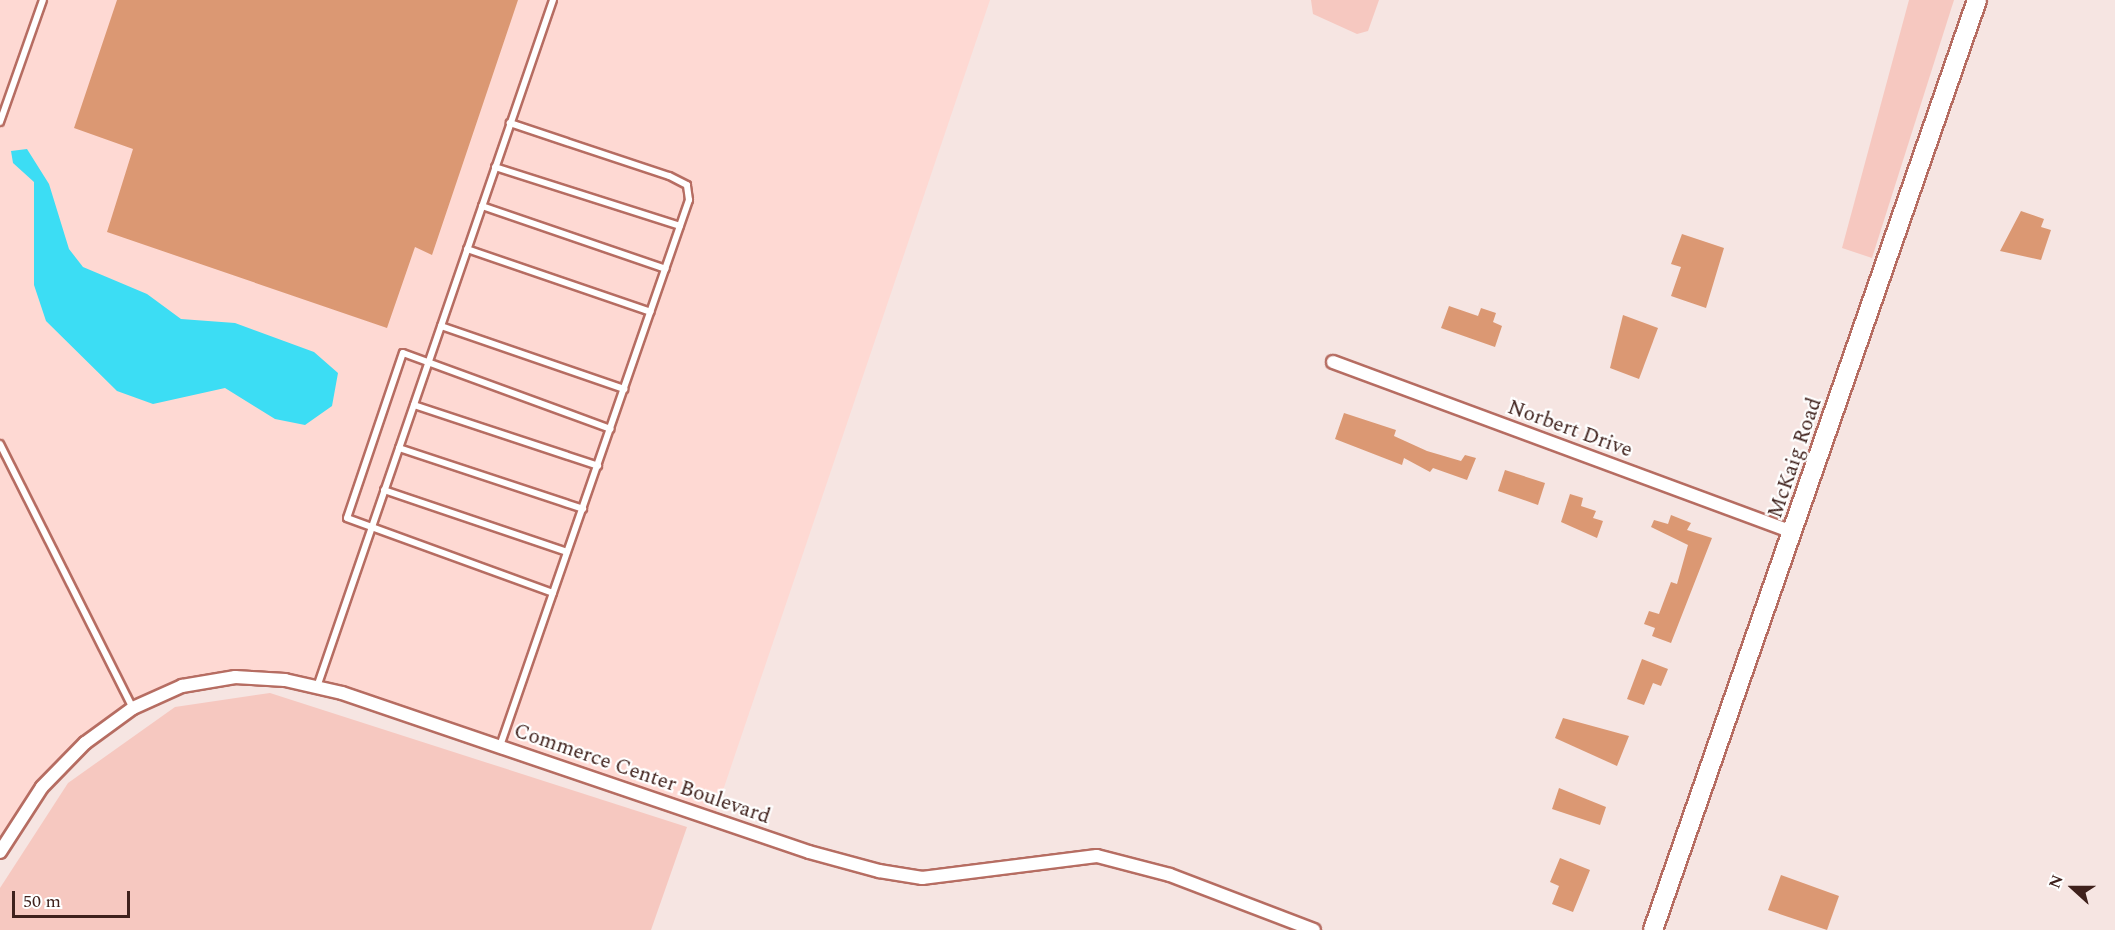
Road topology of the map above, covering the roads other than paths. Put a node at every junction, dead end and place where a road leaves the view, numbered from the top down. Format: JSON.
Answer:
{"nodes":[{"id":1,"x":43,"y":0,"type":"edge"},
{"id":2,"x":554,"y":0,"type":"edge"},
{"id":3,"x":1977,"y":0,"type":"edge"},
{"id":4,"x":0,"y":122,"type":"edge"},
{"id":5,"x":510,"y":123,"type":"junction"},
{"id":6,"x":495,"y":167,"type":"junction"},
{"id":7,"x":482,"y":206,"type":"junction"},
{"id":8,"x":680,"y":226,"type":"junction"},
{"id":9,"x":467,"y":249,"type":"junction"},
{"id":10,"x":666,"y":269,"type":"junction"},
{"id":11,"x":651,"y":312,"type":"junction"},
{"id":12,"x":441,"y":326,"type":"junction"},
{"id":13,"x":429,"y":361,"type":"junction"},
{"id":14,"x":1333,"y":362,"type":"dead end"},
{"id":15,"x":624,"y":389,"type":"junction"},
{"id":16,"x":414,"y":405,"type":"junction"},
{"id":17,"x":611,"y":429,"type":"junction"},
{"id":18,"x":0,"y":444,"type":"edge"},
{"id":19,"x":399,"y":448,"type":"junction"},
{"id":20,"x":598,"y":466,"type":"junction"},
{"id":21,"x":384,"y":490,"type":"junction"},
{"id":22,"x":583,"y":509,"type":"junction"},
{"id":23,"x":371,"y":527,"type":"junction"},
{"id":24,"x":1793,"y":532,"type":"junction"},
{"id":25,"x":567,"y":552,"type":"junction"},
{"id":26,"x":553,"y":593,"type":"junction"},
{"id":27,"x":317,"y":687,"type":"junction"},
{"id":28,"x":133,"y":708,"type":"junction"},
{"id":29,"x":500,"y":746,"type":"junction"},
{"id":30,"x":4,"y":838,"type":"edge"},
{"id":31,"x":0,"y":852,"type":"edge"},
{"id":32,"x":1314,"y":930,"type":"edge"},
{"id":33,"x":1653,"y":930,"type":"edge"}],
"edges":[{"from":1,"to":4,"type":"lane"},
{"from":2,"to":5,"type":"lane"},
{"from":3,"to":24,"type":"street","name":"McKaig Road"},
{"from":5,"to":6,"type":"lane"},
{"from":5,"to":8,"type":"lane"},
{"from":6,"to":7,"type":"lane"},
{"from":6,"to":8,"type":"lane"},
{"from":7,"to":9,"type":"lane"},
{"from":7,"to":10,"type":"lane"},
{"from":8,"to":10,"type":"lane"},
{"from":9,"to":11,"type":"lane"},
{"from":9,"to":12,"type":"lane"},
{"from":10,"to":11,"type":"lane"},
{"from":11,"to":15,"type":"lane"},
{"from":12,"to":13,"type":"lane"},
{"from":12,"to":15,"type":"lane"},
{"from":13,"to":16,"type":"lane"},
{"from":13,"to":17,"type":"lane"},
{"from":13,"to":23,"type":"lane"},
{"from":14,"to":24,"type":"street","name":"Norbert Drive"},
{"from":15,"to":17,"type":"lane"},
{"from":16,"to":19,"type":"lane"},
{"from":16,"to":20,"type":"lane"},
{"from":17,"to":20,"type":"lane"},
{"from":18,"to":28,"type":"lane"},
{"from":19,"to":21,"type":"lane"},
{"from":19,"to":22,"type":"lane"},
{"from":20,"to":22,"type":"lane"},
{"from":21,"to":23,"type":"lane"},
{"from":21,"to":25,"type":"lane"},
{"from":22,"to":25,"type":"lane"},
{"from":23,"to":26,"type":"lane"},
{"from":23,"to":27,"type":"lane"},
{"from":24,"to":33,"type":"street","name":"McKaig Road"},
{"from":25,"to":26,"type":"lane"},
{"from":26,"to":29,"type":"lane"},
{"from":27,"to":28,"type":"street","name":"Commerce Center Boulevard"},
{"from":27,"to":29,"type":"street","name":"Commerce Center Boulevard"},
{"from":28,"to":30,"type":"street","name":"Commerce Center Boulevard"},
{"from":29,"to":32,"type":"street","name":"Commerce Center Boulevard"},
{"from":30,"to":31,"type":"street","name":"Commerce Center Boulevard"}]}
